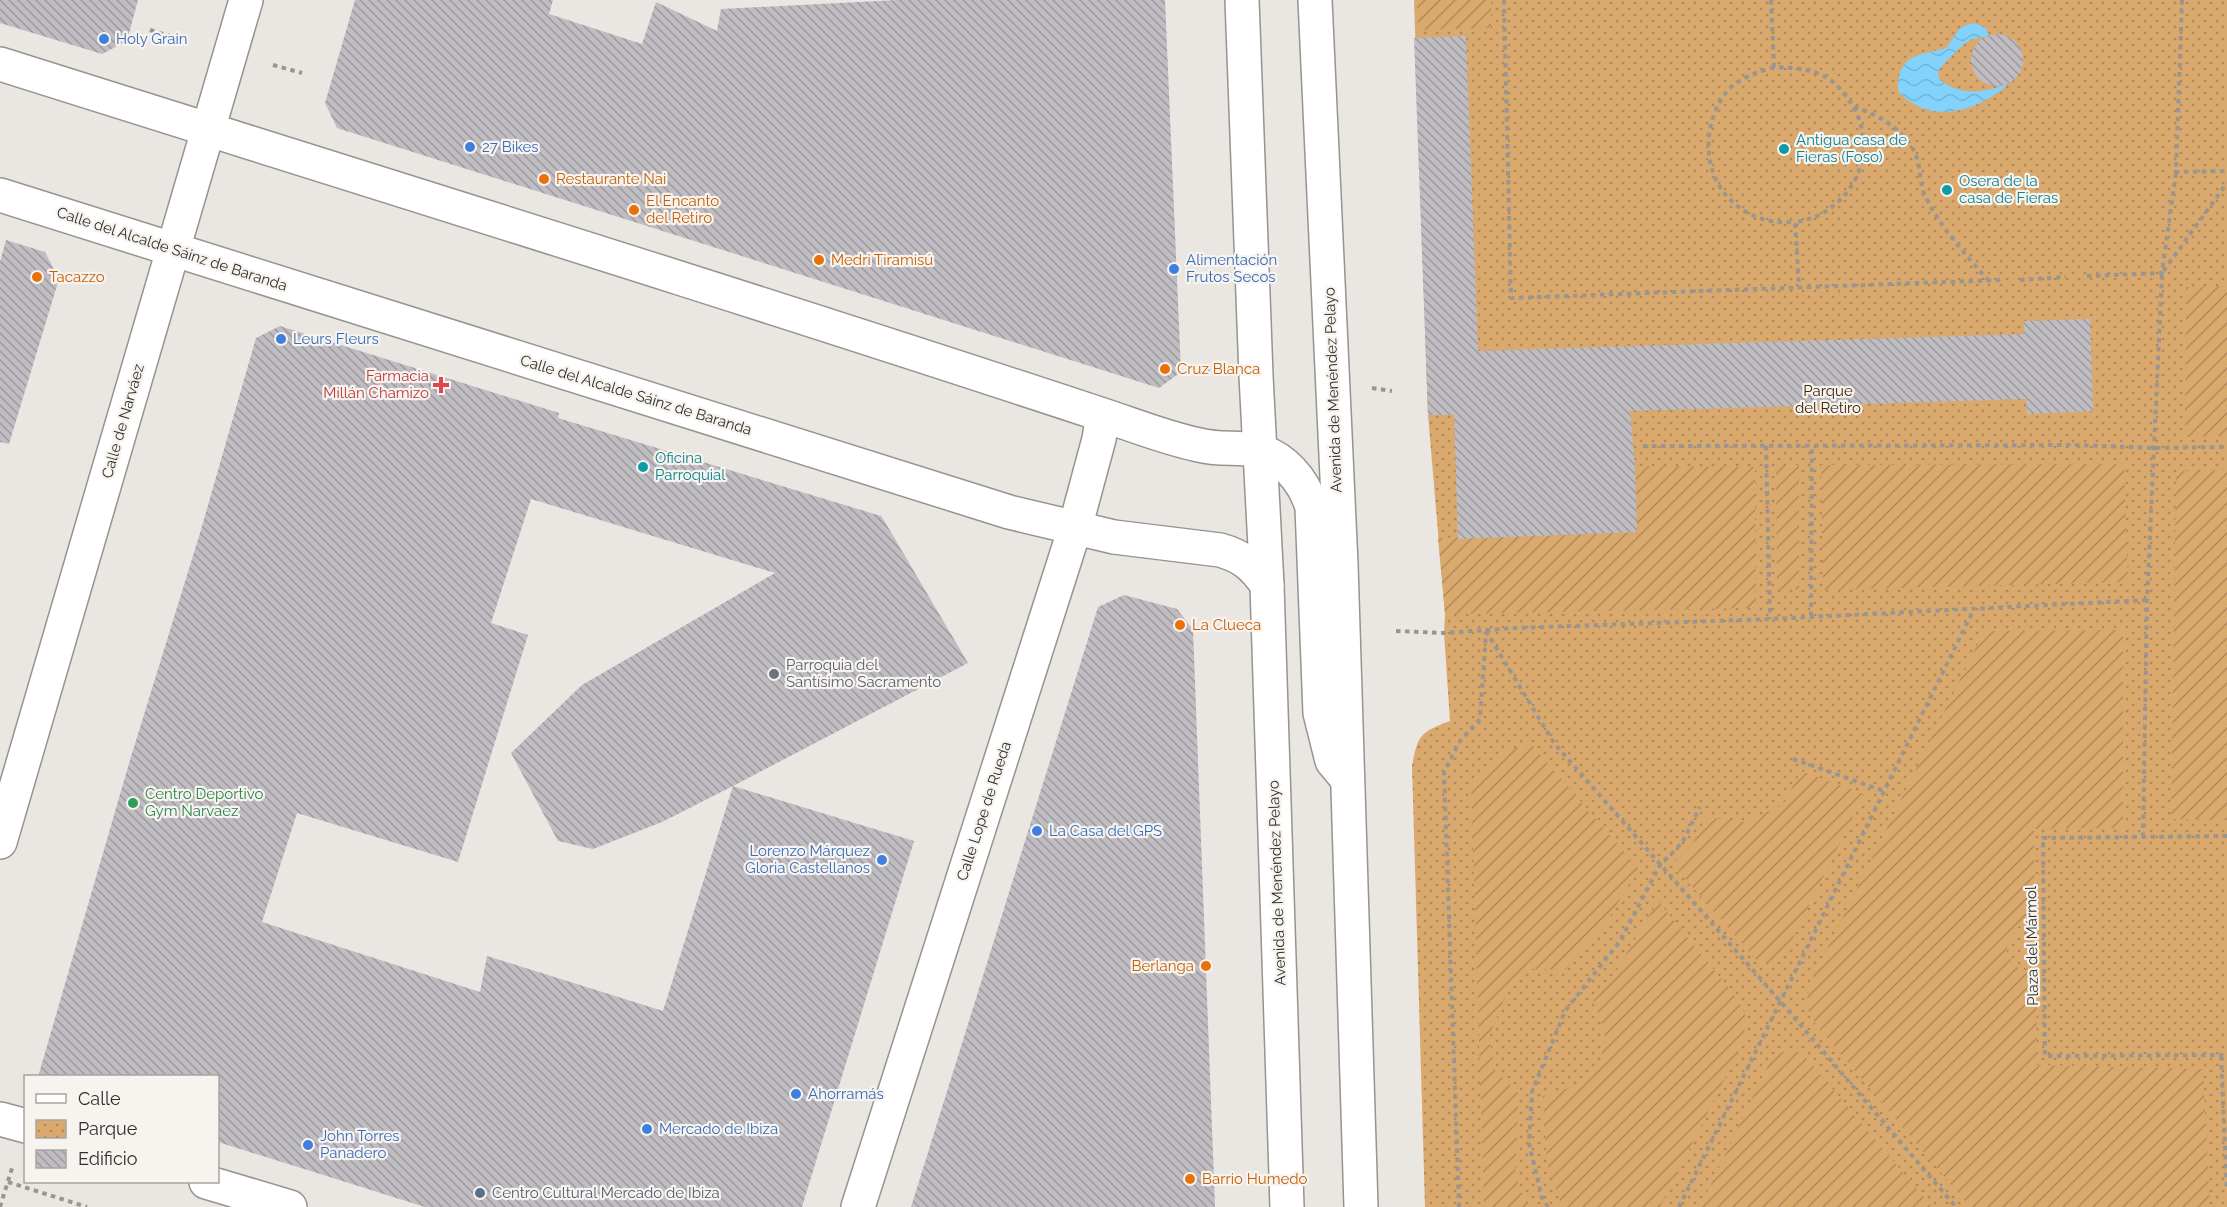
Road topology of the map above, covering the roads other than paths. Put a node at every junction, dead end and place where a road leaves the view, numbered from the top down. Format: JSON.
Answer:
{"nodes":[{"id":1,"x":246,"y":0,"type":"edge"},
{"id":2,"x":1242,"y":0,"type":"edge"},
{"id":3,"x":1315,"y":0,"type":"edge"},
{"id":4,"x":0,"y":64,"type":"edge"},
{"id":5,"x":209,"y":130,"type":"junction"},
{"id":6,"x":0,"y":195,"type":"edge"},
{"id":7,"x":174,"y":249,"type":"junction"},
{"id":8,"x":1099,"y":414,"type":"junction"},
{"id":9,"x":1259,"y":451,"type":"junction"},
{"id":10,"x":1075,"y":528,"type":"junction"},
{"id":11,"x":1267,"y":585,"type":"junction"},
{"id":12,"x":1347,"y":779,"type":"junction"},
{"id":13,"x":0,"y":842,"type":"edge"},
{"id":14,"x":0,"y":1119,"type":"edge"},
{"id":15,"x":24,"y":1125,"type":"edge"},
{"id":16,"x":209,"y":1183,"type":"edge"},
{"id":17,"x":290,"y":1207,"type":"edge"},
{"id":18,"x":858,"y":1207,"type":"edge"},
{"id":19,"x":1287,"y":1207,"type":"edge"},
{"id":20,"x":1361,"y":1207,"type":"edge"}],
"edges":[{"from":1,"to":5,"type":"street","name":"Calle de Narváez"},
{"from":2,"to":9,"type":"street","name":"Avenida de Menéndez Pelayo"},
{"from":3,"to":12,"type":"street","name":"Avenida de Menéndez Pelayo"},
{"from":4,"to":5,"type":"street"},
{"from":5,"to":7,"type":"street","name":"Calle de Narváez"},
{"from":5,"to":8,"type":"street"},
{"from":6,"to":7,"type":"street","name":"Calle del Alcalde Sáinz de Baranda"},
{"from":7,"to":10,"type":"street","name":"Calle del Alcalde Sáinz de Baranda"},
{"from":7,"to":13,"type":"street","name":"Calle de Narváez"},
{"from":8,"to":9,"type":"street"},
{"from":8,"to":10,"type":"street","name":"Calle Lope de Rueda"},
{"from":9,"to":11,"type":"street","name":"Avenida de Menéndez Pelayo"},
{"from":9,"to":12,"type":"street","name":"Avenida de Menéndez Pelayo"},
{"from":10,"to":11,"type":"street","name":"Calle del Alcalde Sáinz de Baranda"},
{"from":10,"to":18,"type":"street","name":"Calle Lope de Rueda"},
{"from":11,"to":19,"type":"street","name":"Avenida de Menéndez Pelayo"},
{"from":12,"to":20,"type":"street","name":"Avenida de Menéndez Pelayo"},
{"from":14,"to":15,"type":"street"},
{"from":16,"to":17,"type":"street"}]}
